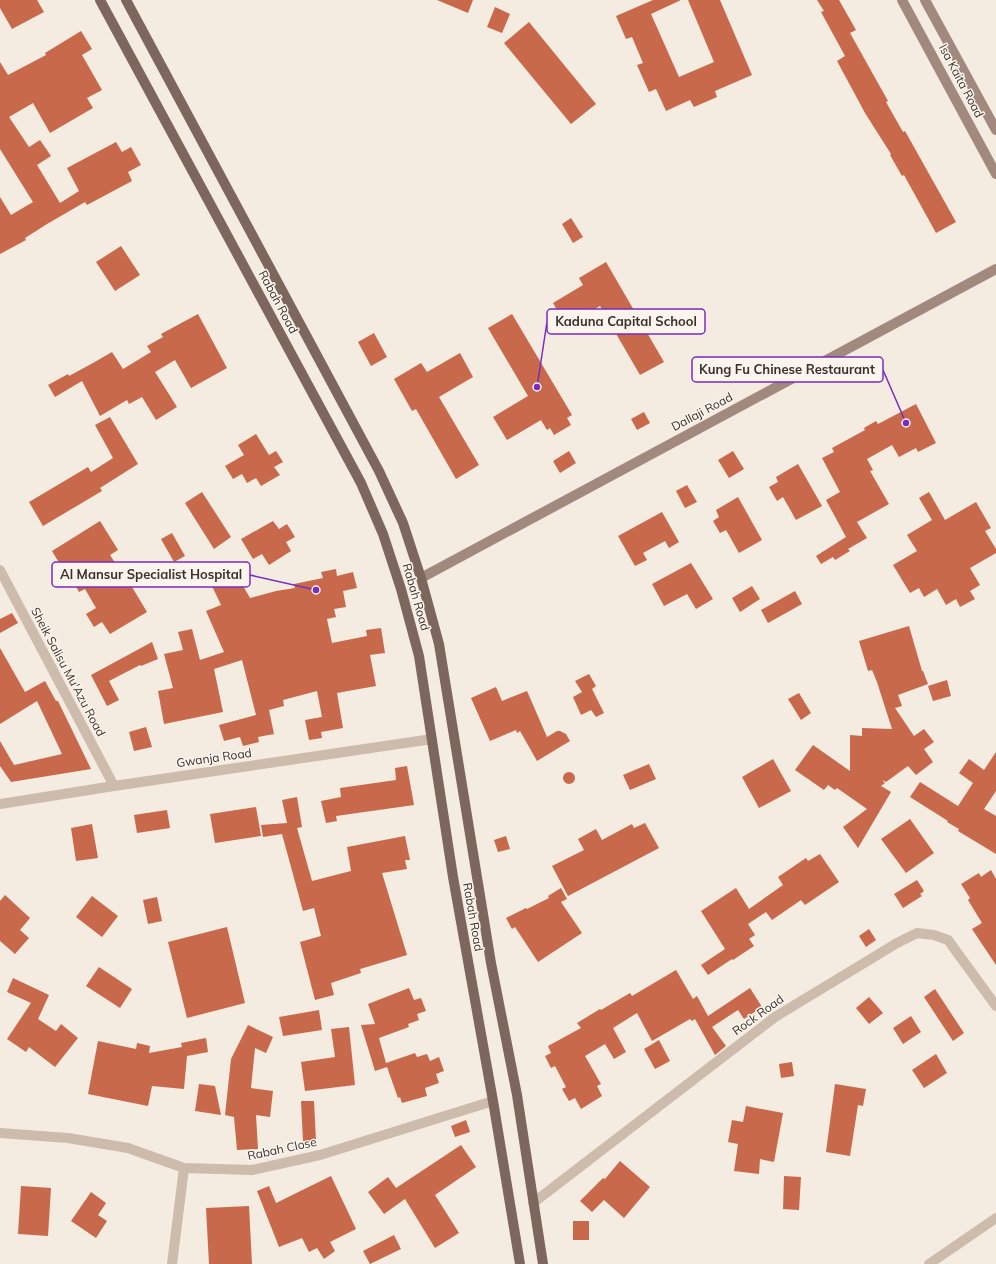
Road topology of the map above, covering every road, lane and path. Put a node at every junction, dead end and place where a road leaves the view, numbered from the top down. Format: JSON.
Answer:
{"nodes":[{"id":1,"x":100,"y":0,"type":"edge"},
{"id":2,"x":126,"y":0,"type":"edge"},
{"id":3,"x":902,"y":0,"type":"edge"},
{"id":4,"x":925,"y":0,"type":"edge"},
{"id":5,"x":996,"y":130,"type":"edge"},
{"id":6,"x":996,"y":174,"type":"edge"},
{"id":7,"x":996,"y":269,"type":"edge"},
{"id":8,"x":0,"y":570,"type":"edge"},
{"id":9,"x":421,"y":578,"type":"junction"},
{"id":10,"x":432,"y":739,"type":"junction"},
{"id":11,"x":114,"y":786,"type":"junction"},
{"id":12,"x":0,"y":804,"type":"edge"},
{"id":13,"x":996,"y":1006,"type":"edge"},
{"id":14,"x":493,"y":1101,"type":"junction"},
{"id":15,"x":0,"y":1133,"type":"edge"},
{"id":16,"x":184,"y":1168,"type":"junction"},
{"id":17,"x":533,"y":1203,"type":"junction"},
{"id":18,"x":996,"y":1218,"type":"edge"},
{"id":19,"x":172,"y":1264,"type":"edge"},
{"id":20,"x":520,"y":1264,"type":"edge"},
{"id":21,"x":543,"y":1264,"type":"edge"},
{"id":22,"x":929,"y":1264,"type":"edge"}],
"edges":[{"from":1,"to":10,"type":"main road","name":"Rabah Road"},
{"from":2,"to":9,"type":"main road","name":"Rabah Road"},
{"from":3,"to":6,"type":"street","name":"Isa Kaita Road"},
{"from":4,"to":5,"type":"street","name":"Isa Kaita Road"},
{"from":7,"to":9,"type":"street","name":"Dallaji Road"},
{"from":8,"to":11,"type":"street","name":"Sheik Salisu Mu'Azu Road"},
{"from":9,"to":17,"type":"main road","name":"Rabah Road"},
{"from":10,"to":11,"type":"street","name":"Gwanja Road"},
{"from":10,"to":14,"type":"main road","name":"Rabah Road"},
{"from":11,"to":12,"type":"street","name":"Gwanja Road"},
{"from":13,"to":17,"type":"street","name":"Rock Road"},
{"from":14,"to":16,"type":"street","name":"Rabah Close"},
{"from":14,"to":20,"type":"main road","name":"Rabah Road"},
{"from":15,"to":16,"type":"street","name":"Rabah Close"},
{"from":16,"to":19,"type":"street"},
{"from":17,"to":21,"type":"main road","name":"Rabah Road"},
{"from":18,"to":22,"type":"street"}]}
